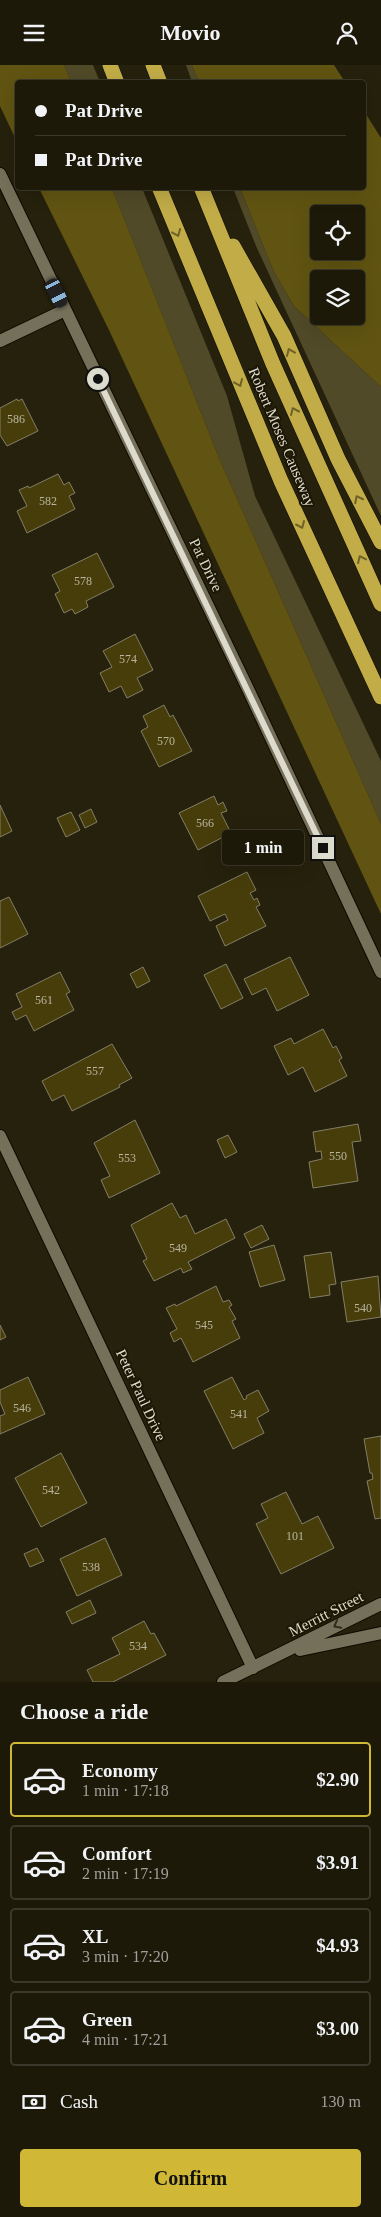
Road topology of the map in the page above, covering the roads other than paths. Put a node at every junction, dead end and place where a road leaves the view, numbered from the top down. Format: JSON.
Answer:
{"nodes":[{"id":1,"x":110,"y":65,"type":"edge"},
{"id":2,"x":153,"y":65,"type":"edge"},
{"id":3,"x":116,"y":80,"type":"edge"},
{"id":4,"x":159,"y":80,"type":"edge"},
{"id":5,"x":0,"y":174,"type":"edge"},
{"id":6,"x":160,"y":190,"type":"edge"},
{"id":7,"x":202,"y":190,"type":"edge"},
{"id":8,"x":65,"y":310,"type":"junction"},
{"id":9,"x":0,"y":341,"type":"edge"},
{"id":10,"x":381,"y":542,"type":"edge"},
{"id":11,"x":381,"y":603,"type":"edge"},
{"id":12,"x":365,"y":665,"type":"junction"},
{"id":13,"x":381,"y":697,"type":"edge"},
{"id":14,"x":381,"y":711,"type":"edge"},
{"id":15,"x":381,"y":971,"type":"edge"},
{"id":16,"x":0,"y":1136,"type":"edge"},
{"id":17,"x":381,"y":1604,"type":"edge"},
{"id":18,"x":381,"y":1633,"type":"edge"},
{"id":19,"x":285,"y":1653,"type":"junction"},
{"id":20,"x":253,"y":1668,"type":"junction"},
{"id":21,"x":223,"y":1682,"type":"edge"}],
"edges":[{"from":1,"to":3,"type":"highway"},
{"from":2,"to":4,"type":"highway"},
{"from":5,"to":8,"type":"street","name":"Pat Drive"},
{"from":6,"to":12,"type":"highway","name":"Robert Moses Causeway","one_way":true},
{"from":10,"to":7,"type":"highway","one_way":true},
{"from":11,"to":7,"type":"highway","name":"Robert Moses Causeway","one_way":true},
{"from":8,"to":9,"type":"street"},
{"from":8,"to":15,"type":"street","name":"Pat Drive"},
{"from":12,"to":13,"type":"highway","name":"Robert Moses Causeway"},
{"from":12,"to":14,"type":"highway"},
{"from":16,"to":20,"type":"street","name":"Peter Paul Drive"},
{"from":17,"to":19,"type":"street","name":"Merritt Street","one_way":true},
{"from":18,"to":19,"type":"street","name":"Merritt Street"},
{"from":19,"to":20,"type":"street","name":"Merritt Street"},
{"from":20,"to":21,"type":"street","name":"Merritt Street"}]}
